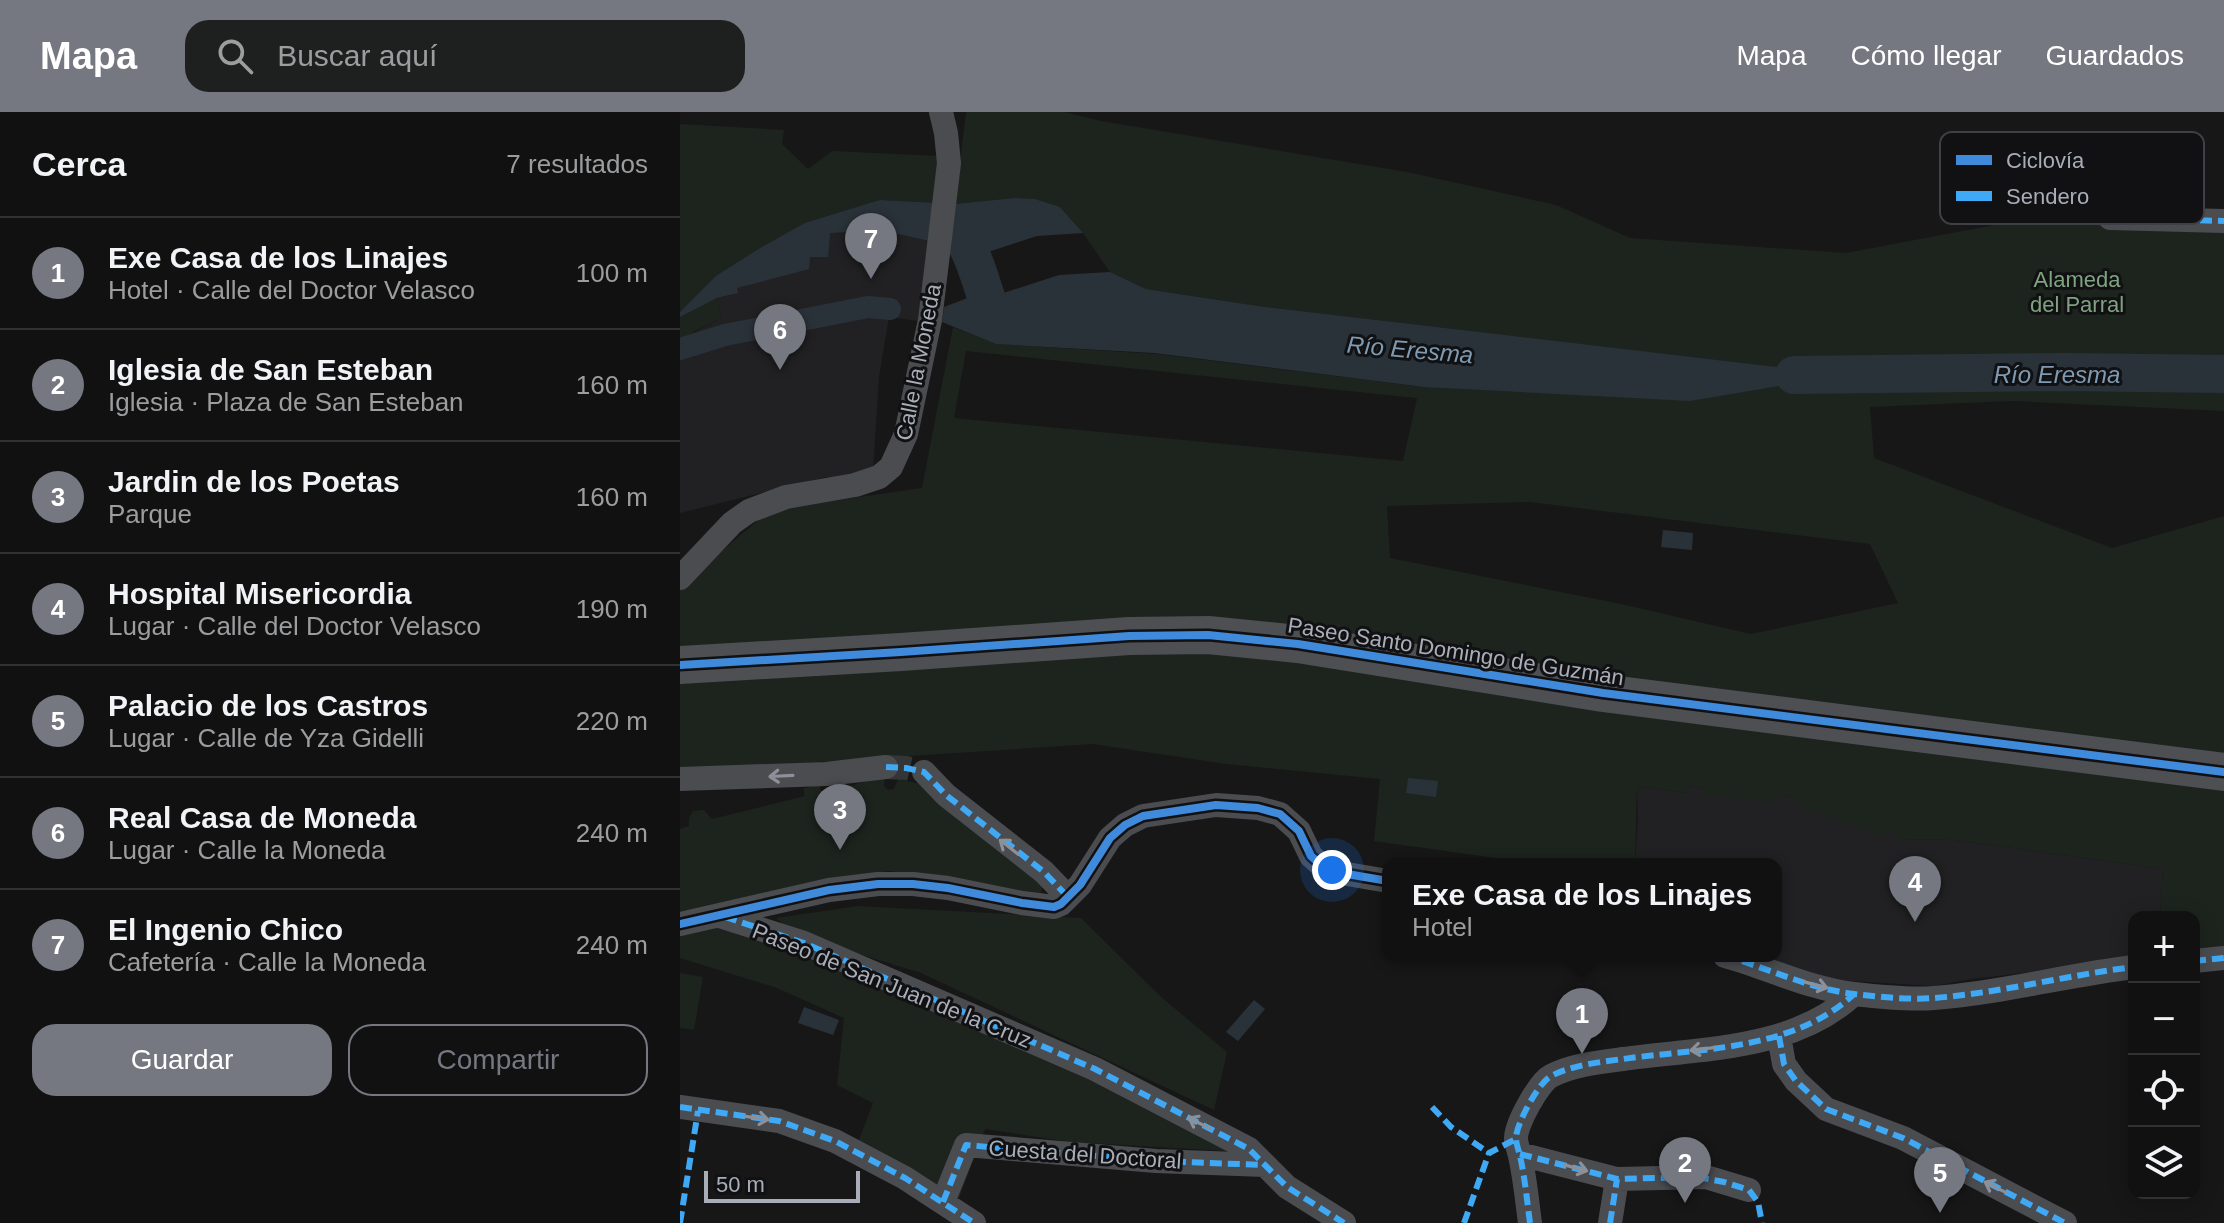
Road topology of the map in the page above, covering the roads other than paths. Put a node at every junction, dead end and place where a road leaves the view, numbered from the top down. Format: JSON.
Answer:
{"nodes":[{"id":1,"x":941,"y":112,"type":"edge"},
{"id":2,"x":2204,"y":220,"type":"edge"},
{"id":3,"x":2224,"y":221,"type":"edge"},
{"id":4,"x":680,"y":578,"type":"edge"},
{"id":5,"x":680,"y":665,"type":"edge"},
{"id":6,"x":886,"y":767,"type":"tunnel mouth"},
{"id":7,"x":924,"y":772,"type":"tunnel mouth"},
{"id":8,"x":2224,"y":772,"type":"edge"},
{"id":9,"x":680,"y":779,"type":"edge"},
{"id":10,"x":1382,"y":880,"type":"edge"},
{"id":11,"x":1068,"y":897,"type":"junction"},
{"id":12,"x":718,"y":915,"type":"junction"},
{"id":13,"x":680,"y":924,"type":"edge"},
{"id":14,"x":2224,"y":958,"type":"edge"},
{"id":15,"x":2200,"y":960,"type":"edge"},
{"id":16,"x":1743,"y":962,"type":"edge"},
{"id":17,"x":2128,"y":968,"type":"edge"},
{"id":18,"x":1854,"y":994,"type":"junction"},
{"id":19,"x":1779,"y":1036,"type":"junction"},
{"id":20,"x":680,"y":1107,"type":"edge"},
{"id":21,"x":1520,"y":1154,"type":"junction"},
{"id":22,"x":1265,"y":1165,"type":"junction"},
{"id":23,"x":1617,"y":1179,"type":"junction"},
{"id":24,"x":1749,"y":1190,"type":"dead end"},
{"id":25,"x":943,"y":1202,"type":"junction"},
{"id":26,"x":974,"y":1223,"type":"edge"},
{"id":27,"x":1344,"y":1223,"type":"edge"},
{"id":28,"x":1530,"y":1223,"type":"edge"},
{"id":29,"x":1610,"y":1223,"type":"edge"},
{"id":30,"x":2065,"y":1223,"type":"edge"}],
"edges":[{"from":1,"to":4,"type":"street","name":"Calle la Moneda"},
{"from":2,"to":3,"type":"street"},
{"from":5,"to":8,"type":"main road","name":"Paseo Santo Domingo de Guzmán"},
{"from":6,"to":9,"type":"street","one_way":true},
{"from":11,"to":7,"type":"street","one_way":true},
{"from":10,"to":11,"type":"street"},
{"from":11,"to":12,"type":"street","name":"Paseo de San Juan de la Cruz"},
{"from":12,"to":13,"type":"street"},
{"from":22,"to":12,"type":"street","name":"Paseo de San Juan de la Cruz","one_way":true},
{"from":14,"to":15,"type":"street"},
{"from":16,"to":18,"type":"street","one_way":true},
{"from":17,"to":18,"type":"street"},
{"from":18,"to":19,"type":"street"},
{"from":19,"to":21,"type":"street","one_way":true},
{"from":30,"to":19,"type":"street","one_way":true},
{"from":20,"to":25,"type":"street","one_way":true},
{"from":21,"to":23,"type":"street","one_way":true},
{"from":21,"to":28,"type":"street"},
{"from":22,"to":25,"type":"street","name":"Cuesta del Doctoral"},
{"from":22,"to":27,"type":"street","name":"Paseo de San Juan de la Cruz"},
{"from":23,"to":24,"type":"street"},
{"from":23,"to":29,"type":"street"},
{"from":25,"to":26,"type":"street"}]}
